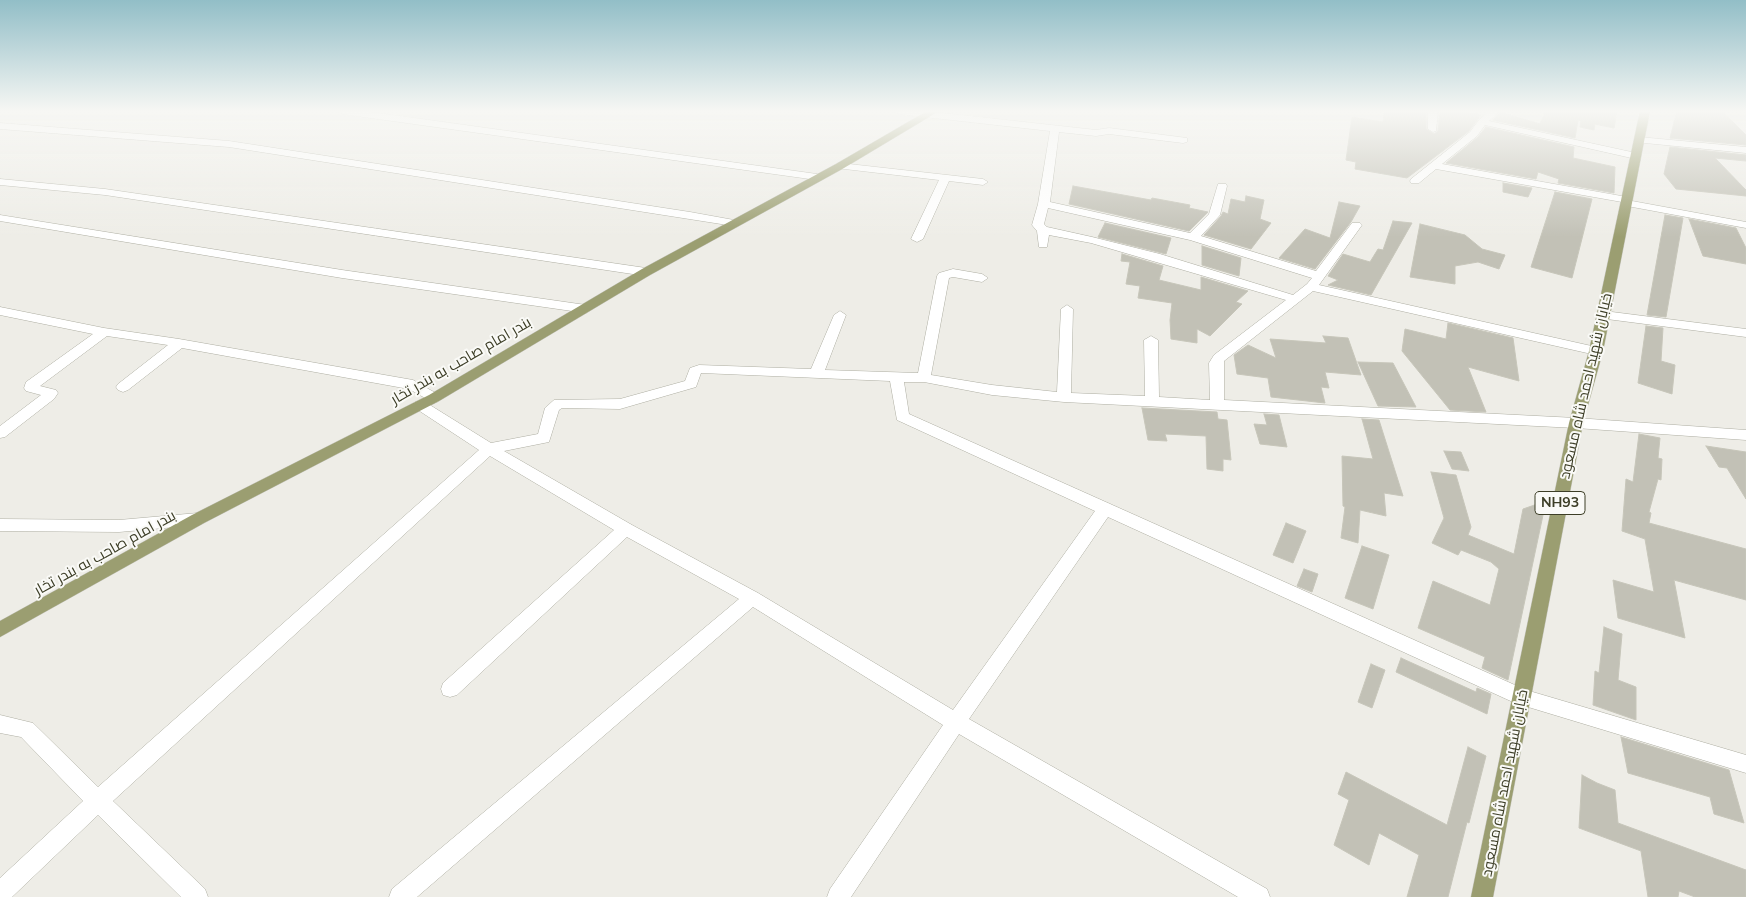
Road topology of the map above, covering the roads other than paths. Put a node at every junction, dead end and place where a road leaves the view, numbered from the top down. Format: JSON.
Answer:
{"nodes":[{"id":1,"x":287,"y":153,"type":"edge"},
{"id":2,"x":643,"y":153,"type":"edge"},
{"id":3,"x":862,"y":153,"type":"edge"},
{"id":4,"x":1052,"y":153,"type":"edge"},
{"id":5,"x":1450,"y":153,"type":"edge"},
{"id":6,"x":1637,"y":153,"type":"edge"},
{"id":7,"x":840,"y":166,"type":"junction"},
{"id":8,"x":1434,"y":166,"type":"junction"},
{"id":9,"x":817,"y":177,"type":"junction"},
{"id":10,"x":945,"y":178,"type":"junction"},
{"id":11,"x":1415,"y":181,"type":"dead end"},
{"id":12,"x":0,"y":182,"type":"edge"},
{"id":13,"x":983,"y":182,"type":"dead end"},
{"id":14,"x":1222,"y":186,"type":"dead end"},
{"id":15,"x":1627,"y":201,"type":"junction"},
{"id":16,"x":1044,"y":204,"type":"junction"},
{"id":17,"x":0,"y":218,"type":"edge"},
{"id":18,"x":734,"y":223,"type":"junction"},
{"id":19,"x":1356,"y":225,"type":"dead end"},
{"id":20,"x":1746,"y":225,"type":"edge"},
{"id":21,"x":1043,"y":230,"type":"junction"},
{"id":22,"x":1193,"y":237,"type":"junction"},
{"id":23,"x":917,"y":239,"type":"dead end"},
{"id":24,"x":1043,"y":245,"type":"dead end"},
{"id":25,"x":646,"y":272,"type":"junction"},
{"id":26,"x":1319,"y":276,"type":"junction"},
{"id":27,"x":982,"y":278,"type":"dead end"},
{"id":28,"x":1311,"y":287,"type":"junction"},
{"id":29,"x":1295,"y":299,"type":"junction"},
{"id":30,"x":586,"y":309,"type":"junction"},
{"id":31,"x":1067,"y":309,"type":"dead end"},
{"id":32,"x":0,"y":312,"type":"edge"},
{"id":33,"x":840,"y":315,"type":"dead end"},
{"id":34,"x":1604,"y":315,"type":"junction"},
{"id":35,"x":104,"y":332,"type":"junction"},
{"id":36,"x":1746,"y":333,"type":"edge"},
{"id":37,"x":1152,"y":340,"type":"dead end"},
{"id":38,"x":179,"y":343,"type":"junction"},
{"id":39,"x":1596,"y":351,"type":"junction"},
{"id":40,"x":816,"y":374,"type":"junction"},
{"id":41,"x":896,"y":378,"type":"junction"},
{"id":42,"x":924,"y":378,"type":"junction"},
{"id":43,"x":123,"y":387,"type":"dead end"},
{"id":44,"x":1064,"y":397,"type":"junction"},
{"id":45,"x":434,"y":398,"type":"junction"},
{"id":46,"x":1152,"y":401,"type":"junction"},
{"id":47,"x":1217,"y":404,"type":"junction"},
{"id":48,"x":420,"y":405,"type":"junction"},
{"id":49,"x":1576,"y":424,"type":"junction"},
{"id":50,"x":0,"y":433,"type":"edge"},
{"id":51,"x":1746,"y":435,"type":"edge"},
{"id":52,"x":489,"y":449,"type":"junction"},
{"id":53,"x":1105,"y":509,"type":"junction"},
{"id":54,"x":198,"y":520,"type":"junction"},
{"id":55,"x":0,"y":526,"type":"edge"},
{"id":56,"x":626,"y":529,"type":"junction"},
{"id":57,"x":752,"y":598,"type":"junction"},
{"id":58,"x":0,"y":630,"type":"edge"},
{"id":59,"x":450,"y":689,"type":"dead end"},
{"id":60,"x":1522,"y":697,"type":"junction"},
{"id":61,"x":956,"y":722,"type":"junction"},
{"id":62,"x":0,"y":724,"type":"edge"},
{"id":63,"x":1746,"y":764,"type":"edge"},
{"id":64,"x":98,"y":802,"type":"junction"},
{"id":65,"x":0,"y":893,"type":"edge"},
{"id":66,"x":197,"y":897,"type":"edge"},
{"id":67,"x":400,"y":897,"type":"edge"},
{"id":68,"x":838,"y":897,"type":"edge"},
{"id":69,"x":1260,"y":897,"type":"edge"},
{"id":70,"x":1482,"y":897,"type":"edge"}],
"edges":[{"from":1,"to":18,"type":"street"},
{"from":2,"to":9,"type":"street"},
{"from":3,"to":7,"type":"main road","name":"بندر امام صاحب به بندر تخار"},
{"from":4,"to":16,"type":"street"},
{"from":5,"to":8,"type":"street"},
{"from":6,"to":15,"type":"main road","name":"خیابان شهید احمد شاه مسعود","number":"NH93"},
{"from":7,"to":9,"type":"main road","name":"بندر امام صاحب به بندر تخار"},
{"from":7,"to":10,"type":"street"},
{"from":8,"to":11,"type":"street"},
{"from":8,"to":15,"type":"street"},
{"from":9,"to":18,"type":"main road","name":"بندر امام صاحب به بندر تخار"},
{"from":10,"to":13,"type":"street"},
{"from":10,"to":23,"type":"street"},
{"from":12,"to":25,"type":"street"},
{"from":14,"to":22,"type":"street"},
{"from":15,"to":20,"type":"street"},
{"from":15,"to":34,"type":"main road","name":"خیابان شهید احمد شاه مسعود","number":"NH93"},
{"from":16,"to":21,"type":"street"},
{"from":16,"to":22,"type":"street"},
{"from":17,"to":30,"type":"street"},
{"from":18,"to":25,"type":"main road","name":"بندر امام صاحب به بندر تخار"},
{"from":19,"to":26,"type":"street"},
{"from":21,"to":24,"type":"street"},
{"from":21,"to":29,"type":"street"},
{"from":22,"to":26,"type":"street"},
{"from":25,"to":30,"type":"main road","name":"بندر امام صاحب به بندر تخار"},
{"from":26,"to":28,"type":"street"},
{"from":27,"to":42,"type":"street"},
{"from":28,"to":29,"type":"street"},
{"from":28,"to":39,"type":"street"},
{"from":29,"to":47,"type":"street"},
{"from":30,"to":45,"type":"main road","name":"بندر امام صاحب به بندر تخار"},
{"from":31,"to":44,"type":"street"},
{"from":32,"to":35,"type":"street"},
{"from":33,"to":40,"type":"street"},
{"from":34,"to":36,"type":"street"},
{"from":34,"to":39,"type":"main road","name":"خیابان شهید احمد شاه مسعود","number":"NH93"},
{"from":35,"to":38,"type":"street"},
{"from":35,"to":50,"type":"street"},
{"from":37,"to":46,"type":"street"},
{"from":38,"to":43,"type":"street"},
{"from":38,"to":45,"type":"street"},
{"from":39,"to":49,"type":"main road","name":"خیابان شهید احمد شاه مسعود","number":"NH93"},
{"from":40,"to":41,"type":"street"},
{"from":40,"to":52,"type":"street"},
{"from":41,"to":42,"type":"street"},
{"from":41,"to":53,"type":"street"},
{"from":42,"to":44,"type":"street"},
{"from":44,"to":46,"type":"street"},
{"from":45,"to":48,"type":"main road","name":"بندر امام صاحب به بندر تخار"},
{"from":46,"to":47,"type":"street"},
{"from":47,"to":49,"type":"street"},
{"from":48,"to":52,"type":"street"},
{"from":48,"to":54,"type":"main road","name":"بندر امام صاحب به بندر تخار"},
{"from":49,"to":51,"type":"street"},
{"from":49,"to":60,"type":"main road","name":"خیابان شهید احمد شاه مسعود","number":"NH93"},
{"from":52,"to":56,"type":"street"},
{"from":52,"to":64,"type":"street"},
{"from":53,"to":60,"type":"street"},
{"from":53,"to":61,"type":"street"},
{"from":54,"to":55,"type":"street"},
{"from":54,"to":58,"type":"main road","name":"بندر امام صاحب به بندر تخار"},
{"from":56,"to":57,"type":"street"},
{"from":56,"to":59,"type":"street"},
{"from":57,"to":61,"type":"street"},
{"from":57,"to":67,"type":"street"},
{"from":60,"to":63,"type":"street"},
{"from":60,"to":70,"type":"main road","name":"خیابان شهید احمد شاه مسعود","number":"NH93"},
{"from":61,"to":68,"type":"street"},
{"from":61,"to":69,"type":"street"},
{"from":62,"to":64,"type":"street"},
{"from":64,"to":65,"type":"street"},
{"from":64,"to":66,"type":"street"}]}
